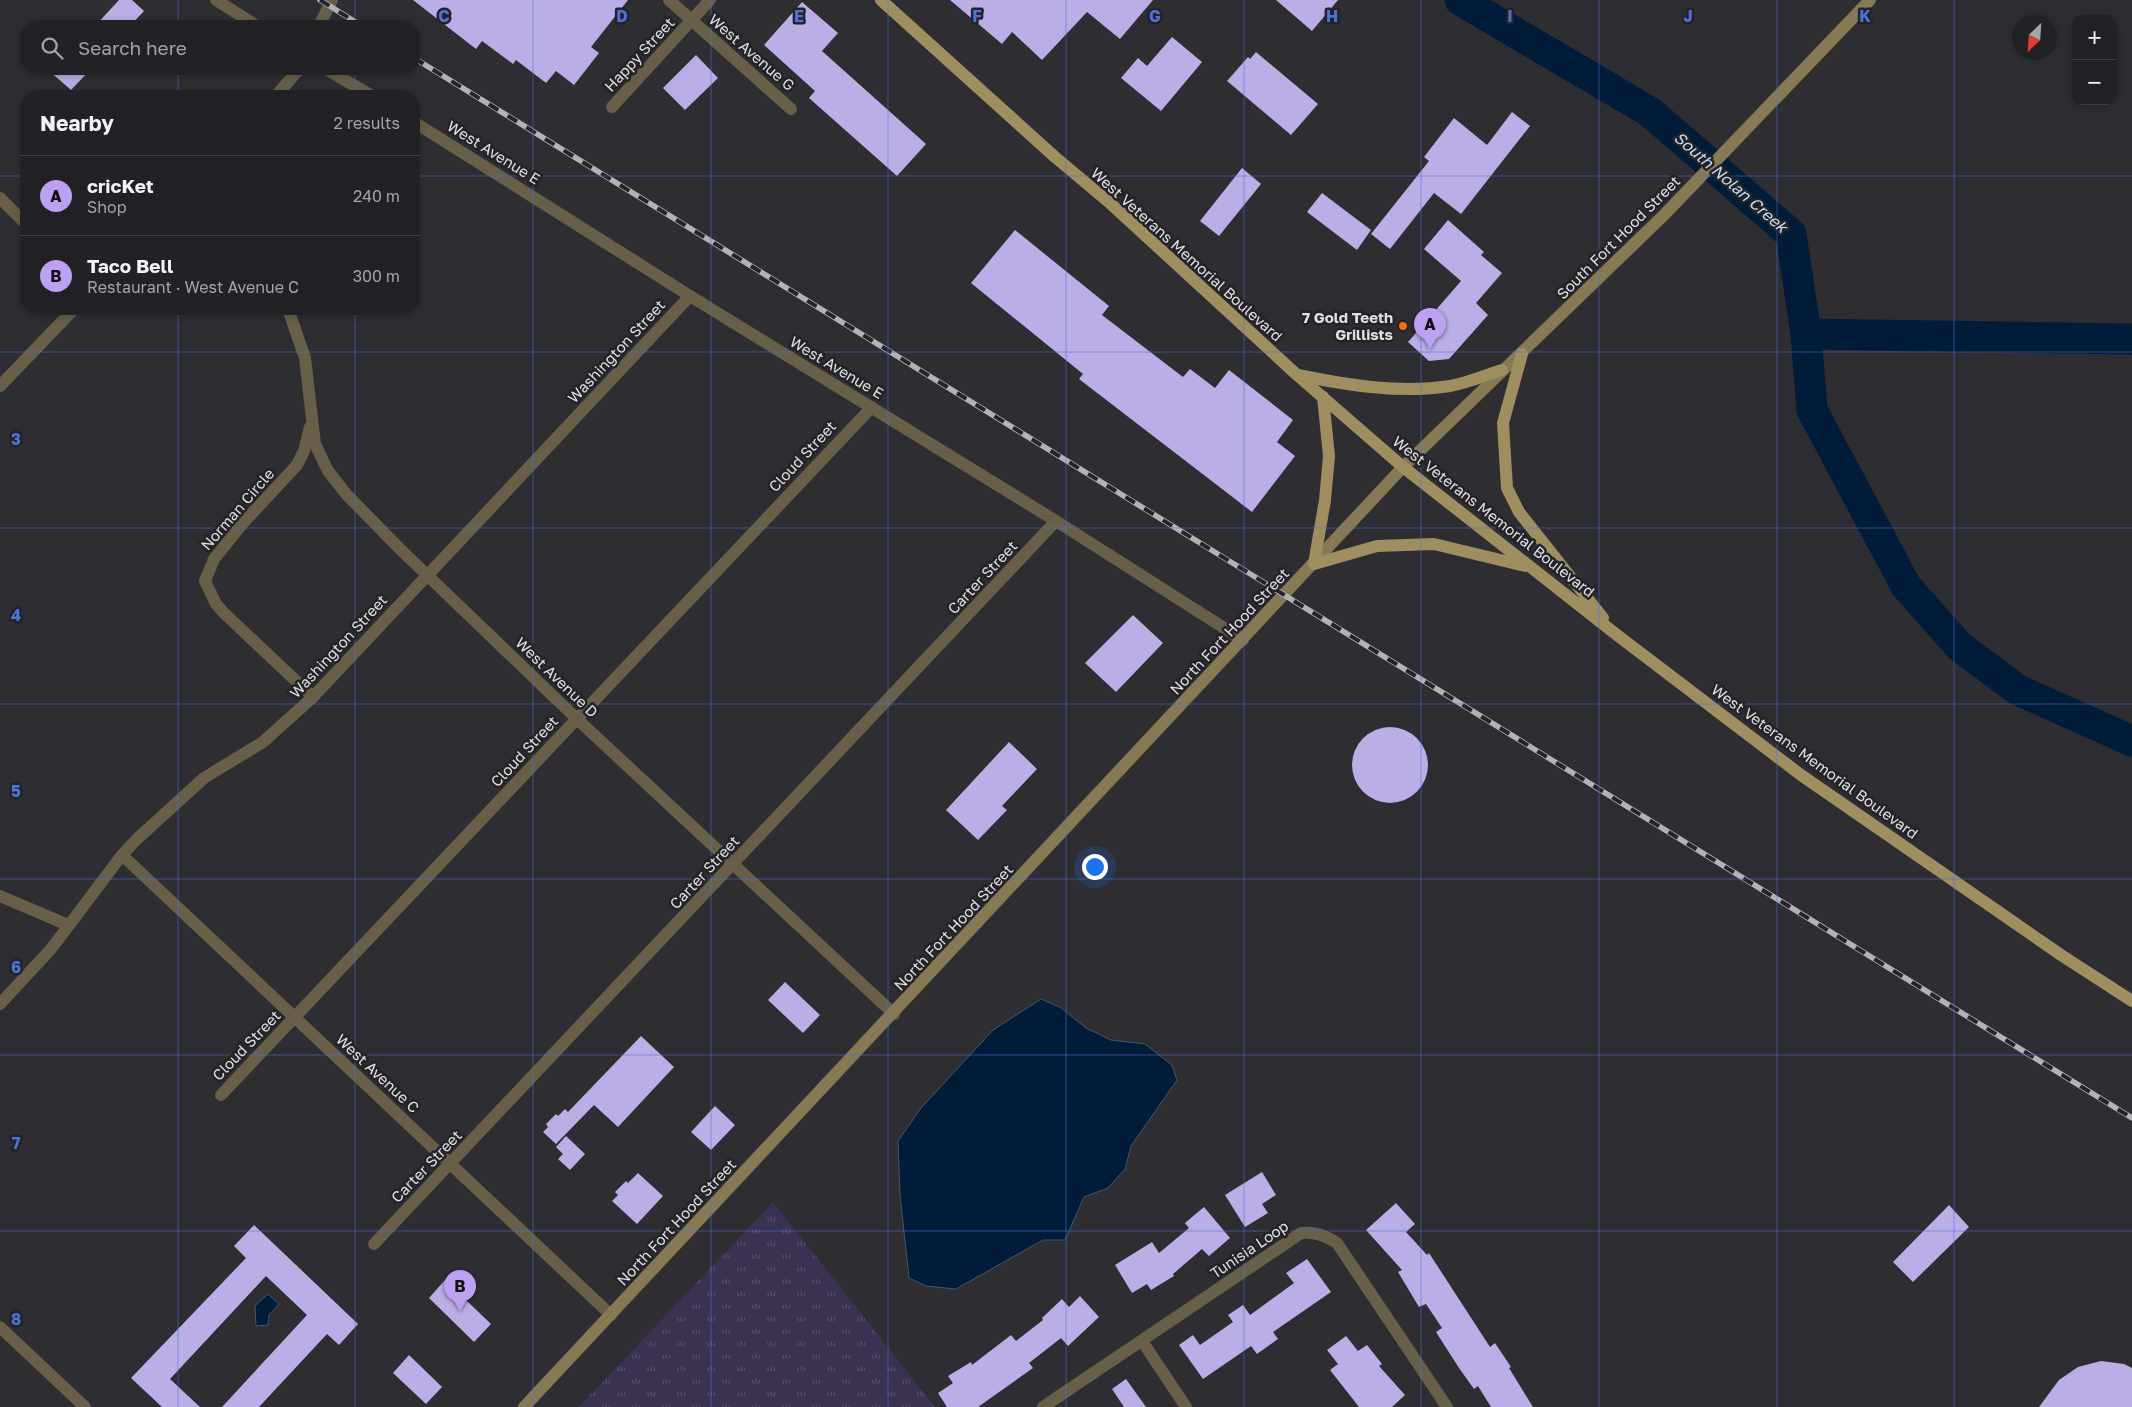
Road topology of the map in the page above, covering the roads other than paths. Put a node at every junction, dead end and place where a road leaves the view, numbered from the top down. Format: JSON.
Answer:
{"nodes":[{"id":1,"x":216,"y":0,"type":"edge"},
{"id":2,"x":332,"y":0,"type":"edge"},
{"id":3,"x":669,"y":0,"type":"edge"},
{"id":4,"x":710,"y":0,"type":"edge"},
{"id":5,"x":881,"y":0,"type":"edge"},
{"id":6,"x":1870,"y":0,"type":"edge"},
{"id":7,"x":248,"y":20,"type":"edge"},
{"id":8,"x":322,"y":20,"type":"edge"},
{"id":9,"x":692,"y":21,"type":"junction"},
{"id":10,"x":294,"y":75,"type":"edge"},
{"id":11,"x":336,"y":75,"type":"edge"},
{"id":12,"x":281,"y":90,"type":"edge"},
{"id":13,"x":362,"y":90,"type":"edge"},
{"id":14,"x":612,"y":107,"type":"dead end"},
{"id":15,"x":791,"y":108,"type":"dead end"},
{"id":16,"x":420,"y":126,"type":"edge"},
{"id":17,"x":0,"y":198,"type":"edge"},
{"id":18,"x":20,"y":218,"type":"edge"},
{"id":19,"x":690,"y":296,"type":"junction"},
{"id":20,"x":68,"y":315,"type":"edge"},
{"id":21,"x":290,"y":315,"type":"edge"},
{"id":22,"x":1522,"y":354,"type":"junction"},
{"id":23,"x":1502,"y":370,"type":"junction"},
{"id":24,"x":1296,"y":374,"type":"junction"},
{"id":25,"x":0,"y":386,"type":"edge"},
{"id":26,"x":1323,"y":397,"type":"junction"},
{"id":27,"x":872,"y":407,"type":"junction"},
{"id":28,"x":311,"y":422,"type":"junction"},
{"id":29,"x":1404,"y":467,"type":"junction"},
{"id":30,"x":1056,"y":521,"type":"junction"},
{"id":31,"x":1314,"y":564,"type":"junction"},
{"id":32,"x":1530,"y":567,"type":"junction"},
{"id":33,"x":427,"y":575,"type":"junction"},
{"id":34,"x":1617,"y":635,"type":"junction"},
{"id":35,"x":1243,"y":640,"type":"junction"},
{"id":36,"x":313,"y":697,"type":"junction"},
{"id":37,"x":577,"y":719,"type":"junction"},
{"id":38,"x":122,"y":855,"type":"junction"},
{"id":39,"x":734,"y":864,"type":"junction"},
{"id":40,"x":0,"y":896,"type":"edge"},
{"id":41,"x":68,"y":925,"type":"junction"},
{"id":42,"x":2132,"y":1001,"type":"edge"},
{"id":43,"x":0,"y":1004,"type":"edge"},
{"id":44,"x":894,"y":1014,"type":"junction"},
{"id":45,"x":296,"y":1018,"type":"junction"},
{"id":46,"x":221,"y":1095,"type":"dead end"},
{"id":47,"x":451,"y":1163,"type":"junction"},
{"id":48,"x":374,"y":1244,"type":"dead end"},
{"id":49,"x":611,"y":1315,"type":"junction"},
{"id":50,"x":1,"y":1330,"type":"edge"},
{"id":51,"x":1142,"y":1341,"type":"junction"},
{"id":52,"x":85,"y":1407,"type":"edge"},
{"id":53,"x":524,"y":1407,"type":"edge"},
{"id":54,"x":1043,"y":1407,"type":"edge"},
{"id":55,"x":1186,"y":1407,"type":"edge"},
{"id":56,"x":1448,"y":1407,"type":"edge"}],
"edges":[{"from":1,"to":7,"type":"street"},
{"from":2,"to":8,"type":"street"},
{"from":3,"to":9,"type":"street","name":"West Avenue G"},
{"from":4,"to":9,"type":"street","name":"Happy Street"},
{"from":5,"to":24,"type":"main road","name":"West Veterans Memorial Boulevard"},
{"from":6,"to":22,"type":"main road","name":"South Fort Hood Street"},
{"from":9,"to":14,"type":"street","name":"Happy Street"},
{"from":9,"to":15,"type":"street","name":"West Avenue G"},
{"from":10,"to":12,"type":"street"},
{"from":11,"to":13,"type":"street"},
{"from":16,"to":19,"type":"street","name":"West Avenue E"},
{"from":17,"to":18,"type":"street"},
{"from":19,"to":27,"type":"street","name":"West Avenue E"},
{"from":19,"to":33,"type":"street","name":"Washington Street"},
{"from":20,"to":25,"type":"street"},
{"from":21,"to":28,"type":"street","name":"West Avenue D"},
{"from":22,"to":23,"type":"main road","name":"South Fort Hood Street"},
{"from":22,"to":34,"type":"main road"},
{"from":23,"to":24,"type":"main road"},
{"from":23,"to":29,"type":"main road","name":"South Fort Hood Street"},
{"from":24,"to":26,"type":"main road","name":"West Veterans Memorial Boulevard"},
{"from":26,"to":29,"type":"main road","name":"West Veterans Memorial Boulevard"},
{"from":26,"to":31,"type":"main road"},
{"from":27,"to":30,"type":"street","name":"West Avenue E"},
{"from":27,"to":37,"type":"street","name":"Cloud Street"},
{"from":28,"to":33,"type":"street","name":"West Avenue D"},
{"from":28,"to":36,"type":"street","name":"Norman Circle"},
{"from":29,"to":31,"type":"main road","name":"North Fort Hood Street"},
{"from":29,"to":32,"type":"main road","name":"West Veterans Memorial Boulevard"},
{"from":30,"to":35,"type":"street","name":"West Avenue E"},
{"from":30,"to":39,"type":"street","name":"Carter Street"},
{"from":31,"to":32,"type":"main road"},
{"from":31,"to":35,"type":"main road","name":"North Fort Hood Street"},
{"from":32,"to":34,"type":"main road","name":"West Veterans Memorial Boulevard"},
{"from":33,"to":36,"type":"street","name":"Washington Street"},
{"from":33,"to":37,"type":"street","name":"West Avenue D"},
{"from":34,"to":42,"type":"main road","name":"West Veterans Memorial Boulevard"},
{"from":35,"to":44,"type":"main road","name":"North Fort Hood Street"},
{"from":36,"to":38,"type":"street","name":"Washington Street"},
{"from":37,"to":39,"type":"street","name":"West Avenue D"},
{"from":37,"to":45,"type":"street","name":"Cloud Street"},
{"from":38,"to":41,"type":"street","name":"Washington Street"},
{"from":38,"to":45,"type":"street","name":"West Avenue C"},
{"from":39,"to":44,"type":"street","name":"West Avenue D"},
{"from":39,"to":47,"type":"street","name":"Carter Street"},
{"from":40,"to":41,"type":"street"},
{"from":41,"to":43,"type":"street","name":"Washington Street"},
{"from":44,"to":49,"type":"main road","name":"North Fort Hood Street"},
{"from":45,"to":46,"type":"street","name":"Cloud Street"},
{"from":45,"to":47,"type":"street","name":"West Avenue C"},
{"from":47,"to":48,"type":"street","name":"Carter Street"},
{"from":47,"to":49,"type":"street","name":"West Avenue C"},
{"from":49,"to":53,"type":"main road","name":"North Fort Hood Street"},
{"from":50,"to":52,"type":"street"},
{"from":51,"to":54,"type":"street","name":"Tunisia Loop"},
{"from":51,"to":55,"type":"street"},
{"from":51,"to":56,"type":"street","name":"Tunisia Loop"}]}
